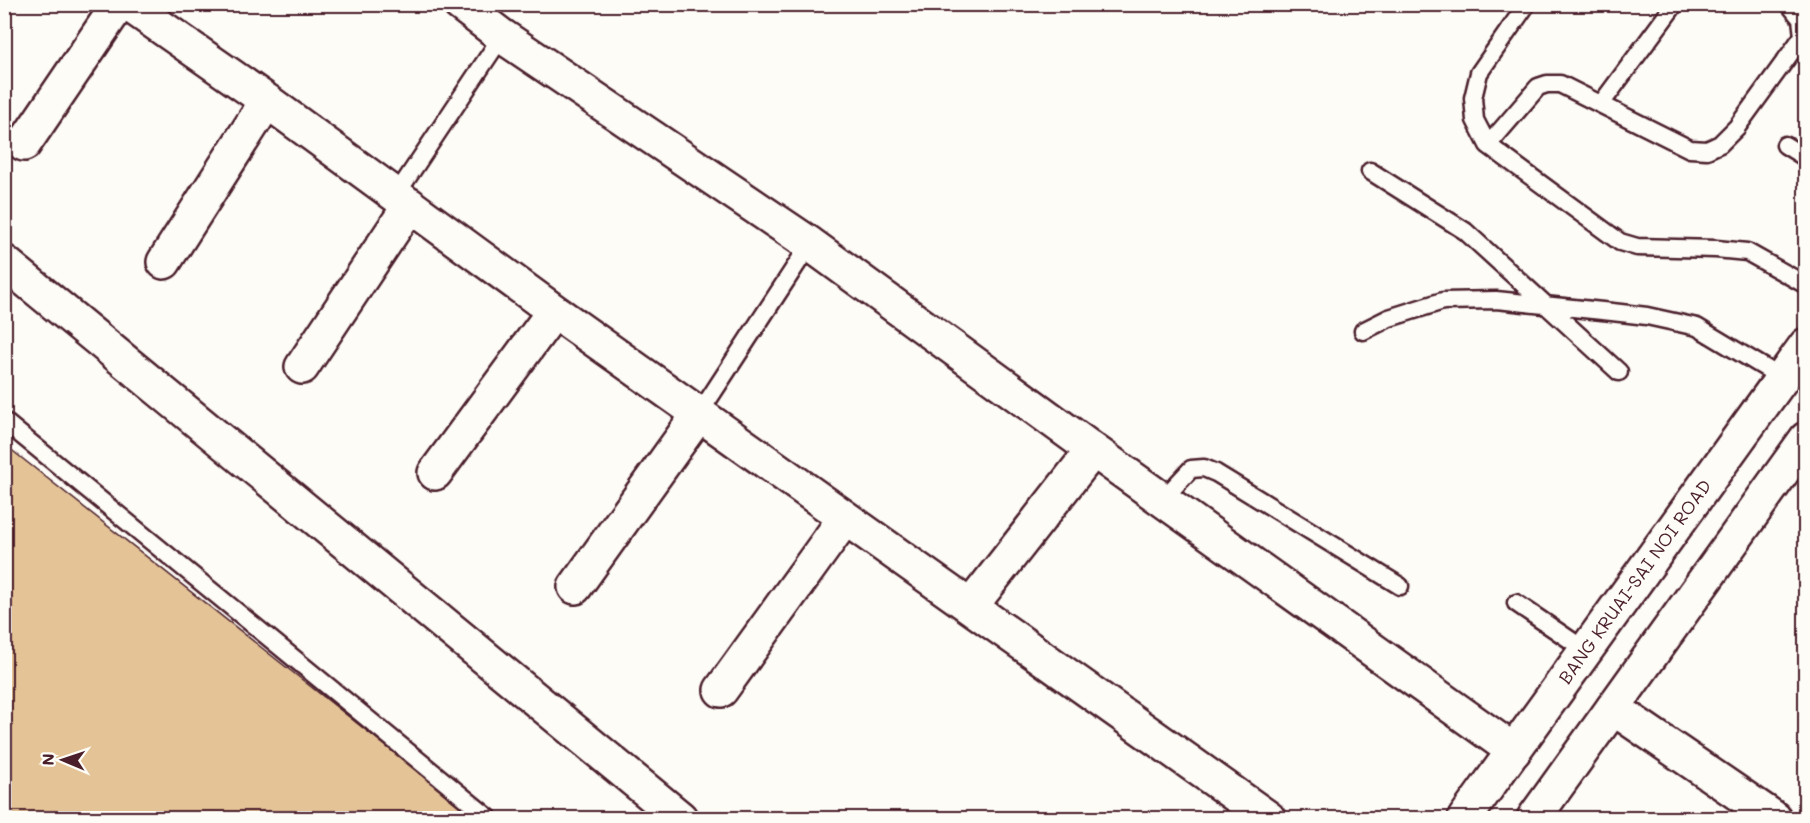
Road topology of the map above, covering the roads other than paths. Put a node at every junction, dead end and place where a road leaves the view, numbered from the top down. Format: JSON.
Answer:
{"nodes":[{"id":1,"x":119,"y":4,"type":"edge"},
{"id":2,"x":128,"y":4,"type":"edge"},
{"id":3,"x":460,"y":4,"type":"edge"},
{"id":4,"x":1527,"y":4,"type":"edge"},
{"id":5,"x":1675,"y":4,"type":"edge"},
{"id":6,"x":1789,"y":4,"type":"edge"},
{"id":7,"x":502,"y":36,"type":"junction"},
{"id":8,"x":267,"y":101,"type":"junction"},
{"id":9,"x":1601,"y":105,"type":"junction"},
{"id":10,"x":24,"y":144,"type":"dead end"},
{"id":11,"x":1488,"y":145,"type":"junction"},
{"id":12,"x":1785,"y":145,"type":"dead end"},
{"id":13,"x":1806,"y":159,"type":"edge"},
{"id":14,"x":1370,"y":171,"type":"dead end"},
{"id":15,"x":403,"y":200,"type":"junction"},
{"id":16,"x":810,"y":244,"type":"junction"},
{"id":17,"x":4,"y":262,"type":"edge"},
{"id":18,"x":164,"y":262,"type":"dead end"},
{"id":19,"x":1806,"y":285,"type":"edge"},
{"id":20,"x":1546,"y":305,"type":"junction"},
{"id":21,"x":555,"y":310,"type":"junction"},
{"id":22,"x":1363,"y":331,"type":"dead end"},
{"id":23,"x":1806,"y":345,"type":"edge"},
{"id":24,"x":302,"y":367,"type":"dead end"},
{"id":25,"x":1618,"y":372,"type":"dead end"},
{"id":26,"x":1782,"y":378,"type":"junction"},
{"id":27,"x":699,"y":414,"type":"junction"},
{"id":28,"x":4,"y":421,"type":"edge"},
{"id":29,"x":1806,"y":439,"type":"edge"},
{"id":30,"x":1092,"y":450,"type":"junction"},
{"id":31,"x":435,"y":473,"type":"dead end"},
{"id":32,"x":1162,"y":500,"type":"junction"},
{"id":33,"x":845,"y":518,"type":"junction"},
{"id":34,"x":1400,"y":586,"type":"dead end"},
{"id":35,"x":575,"y":587,"type":"dead end"},
{"id":36,"x":1516,"y":603,"type":"dead end"},
{"id":37,"x":971,"y":606,"type":"junction"},
{"id":38,"x":1585,"y":650,"type":"junction"},
{"id":39,"x":721,"y":690,"type":"dead end"},
{"id":40,"x":1613,"y":708,"type":"junction"},
{"id":41,"x":1514,"y":751,"type":"junction"},
{"id":42,"x":489,"y":819,"type":"edge"},
{"id":43,"x":680,"y":819,"type":"edge"},
{"id":44,"x":1268,"y":819,"type":"edge"},
{"id":45,"x":1465,"y":819,"type":"edge"},
{"id":46,"x":1534,"y":819,"type":"edge"},
{"id":47,"x":1774,"y":819,"type":"edge"}],
"edges":[{"from":1,"to":10,"type":"street"},
{"from":2,"to":8,"type":"street"},
{"from":3,"to":7,"type":"street"},
{"from":4,"to":11,"type":"lane"},
{"from":5,"to":9,"type":"lane"},
{"from":6,"to":9,"type":"lane"},
{"from":7,"to":15,"type":"lane"},
{"from":7,"to":16,"type":"street"},
{"from":8,"to":15,"type":"street"},
{"from":8,"to":18,"type":"street"},
{"from":9,"to":11,"type":"lane"},
{"from":11,"to":19,"type":"lane"},
{"from":12,"to":13,"type":"lane"},
{"from":14,"to":20,"type":"lane"},
{"from":15,"to":21,"type":"street"},
{"from":15,"to":24,"type":"street"},
{"from":16,"to":27,"type":"lane"},
{"from":16,"to":30,"type":"street"},
{"from":17,"to":43,"type":"street"},
{"from":20,"to":22,"type":"lane"},
{"from":20,"to":25,"type":"lane"},
{"from":20,"to":26,"type":"lane"},
{"from":21,"to":27,"type":"street"},
{"from":21,"to":31,"type":"street"},
{"from":23,"to":26,"type":"street","name":"BANG KRUAI-SAI NOI ROAD"},
{"from":26,"to":38,"type":"street","name":"BANG KRUAI-SAI NOI ROAD"},
{"from":27,"to":33,"type":"street"},
{"from":27,"to":35,"type":"street"},
{"from":28,"to":42,"type":"lane"},
{"from":29,"to":40,"type":"street"},
{"from":30,"to":32,"type":"street"},
{"from":30,"to":37,"type":"street"},
{"from":32,"to":34,"type":"lane"},
{"from":32,"to":41,"type":"street"},
{"from":33,"to":37,"type":"street"},
{"from":33,"to":39,"type":"street"},
{"from":36,"to":38,"type":"lane"},
{"from":37,"to":44,"type":"street"},
{"from":38,"to":41,"type":"street","name":"BANG KRUAI-SAI NOI ROAD"},
{"from":40,"to":46,"type":"street"},
{"from":40,"to":47,"type":"street"},
{"from":41,"to":45,"type":"street","name":"BANG KRUAI-SAI NOI ROAD"}]}
